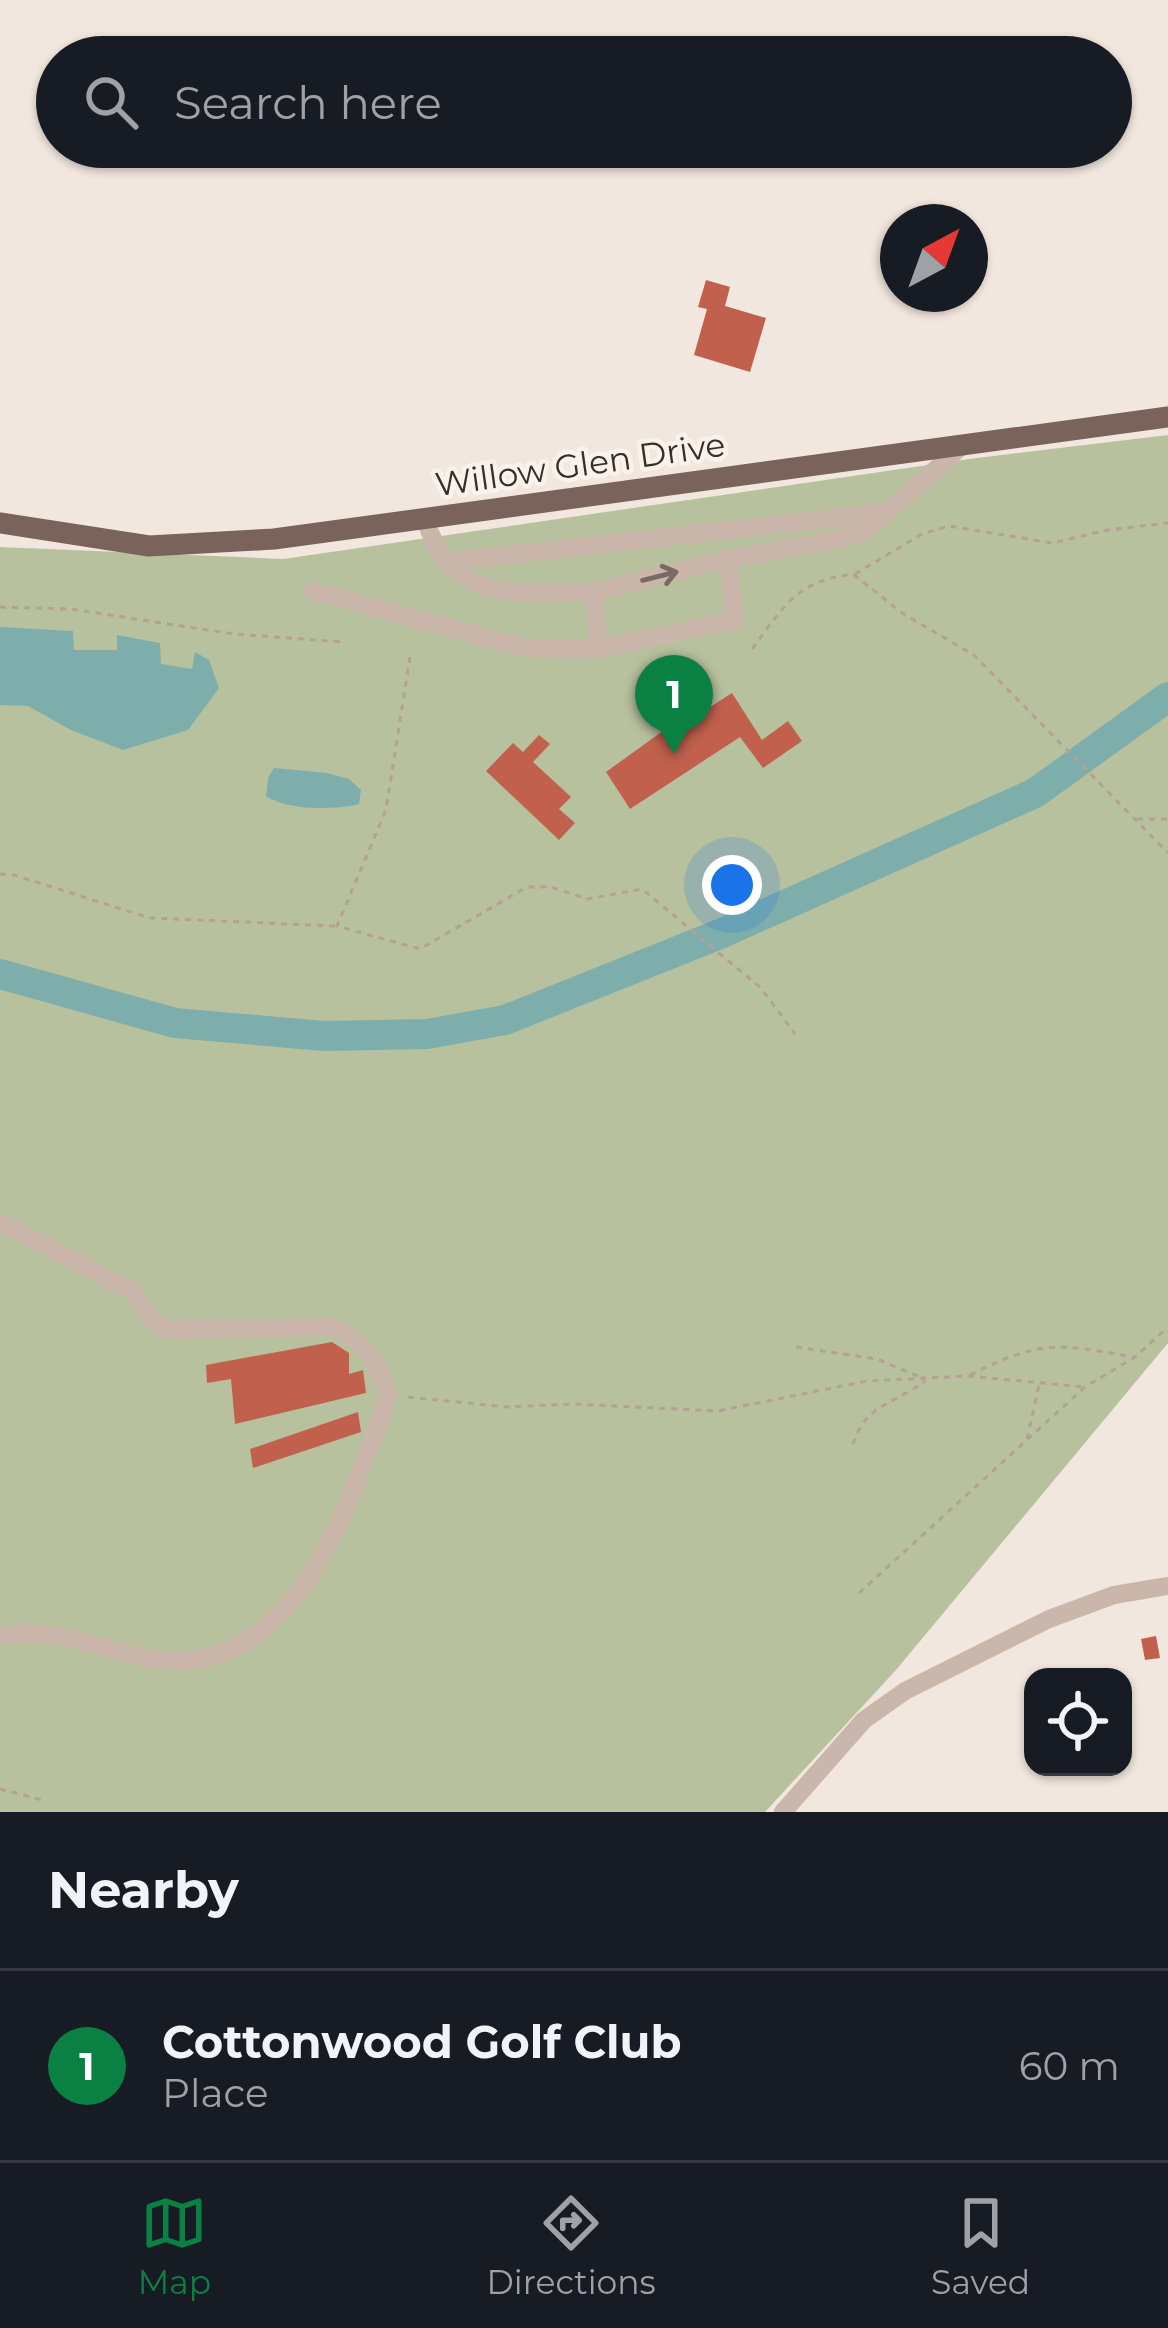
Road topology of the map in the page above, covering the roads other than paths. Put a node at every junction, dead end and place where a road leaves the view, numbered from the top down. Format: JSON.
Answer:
{"nodes":[{"id":1,"x":1168,"y":417,"type":"edge"},
{"id":2,"x":962,"y":445,"type":"junction"},
{"id":3,"x":888,"y":512,"type":"junction"},
{"id":4,"x":425,"y":519,"type":"junction"},
{"id":5,"x":0,"y":523,"type":"edge"},
{"id":6,"x":728,"y":559,"type":"junction"},
{"id":7,"x":449,"y":566,"type":"junction"},
{"id":8,"x":313,"y":591,"type":"dead end"},
{"id":9,"x":593,"y":592,"type":"junction"},
{"id":10,"x":599,"y":649,"type":"junction"},
{"id":11,"x":0,"y":1222,"type":"edge"},
{"id":12,"x":1168,"y":1586,"type":"edge"},
{"id":13,"x":0,"y":1636,"type":"edge"},
{"id":14,"x":783,"y":1812,"type":"edge"}],
"edges":[{"from":1,"to":2,"type":"main road","name":"Willow Glen Drive"},
{"from":2,"to":3,"type":"lane"},
{"from":2,"to":4,"type":"main road","name":"Willow Glen Drive"},
{"from":3,"to":6,"type":"lane"},
{"from":3,"to":7,"type":"lane"},
{"from":4,"to":5,"type":"main road","name":"Willow Glen Drive"},
{"from":4,"to":7,"type":"lane"},
{"from":9,"to":6,"type":"lane","one_way":true},
{"from":6,"to":10,"type":"lane"},
{"from":7,"to":9,"type":"lane"},
{"from":8,"to":10,"type":"lane"},
{"from":9,"to":10,"type":"lane"},
{"from":11,"to":13,"type":"lane"},
{"from":12,"to":14,"type":"lane"}]}
